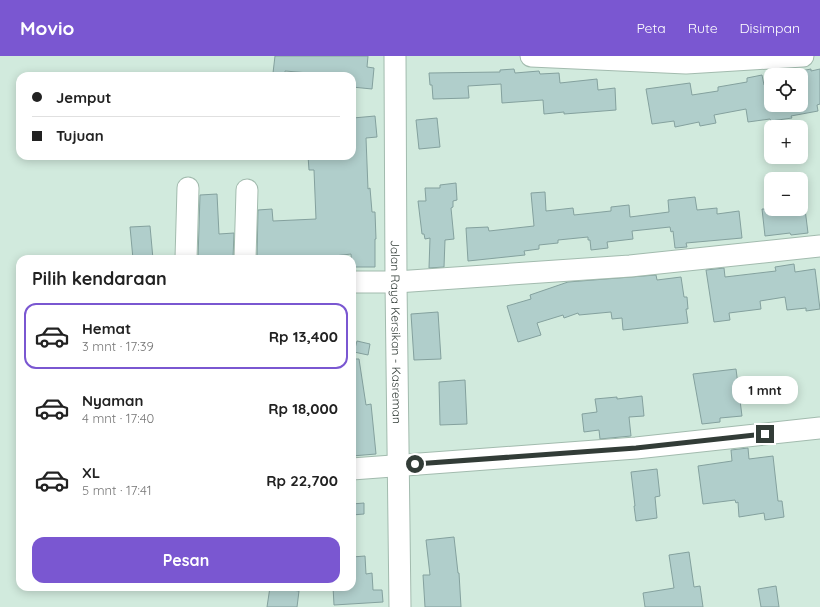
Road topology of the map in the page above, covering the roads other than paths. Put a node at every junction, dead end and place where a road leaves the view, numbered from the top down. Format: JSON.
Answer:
{"nodes":[{"id":1,"x":395,"y":56,"type":"edge"},
{"id":2,"x":531,"y":56,"type":"edge"},
{"id":3,"x":803,"y":56,"type":"edge"},
{"id":4,"x":634,"y":59,"type":"edge"},
{"id":5,"x":188,"y":188,"type":"dead end"},
{"id":6,"x":247,"y":190,"type":"dead end"},
{"id":7,"x":820,"y":246,"type":"edge"},
{"id":8,"x":186,"y":255,"type":"edge"},
{"id":9,"x":245,"y":255,"type":"edge"},
{"id":10,"x":356,"y":282,"type":"edge"},
{"id":11,"x":396,"y":282,"type":"junction"},
{"id":12,"x":820,"y":428,"type":"edge"},
{"id":13,"x":399,"y":465,"type":"junction"},
{"id":14,"x":356,"y":469,"type":"edge"},
{"id":15,"x":400,"y":607,"type":"edge"}],
"edges":[{"from":1,"to":11,"type":"street","name":"Jalan Raya Kersikan - Kasreman"},
{"from":2,"to":4,"type":"street"},
{"from":3,"to":4,"type":"street"},
{"from":5,"to":8,"type":"street"},
{"from":6,"to":9,"type":"street"},
{"from":7,"to":11,"type":"street"},
{"from":10,"to":11,"type":"street"},
{"from":11,"to":13,"type":"street","name":"Jalan Raya Kersikan - Kasreman"},
{"from":12,"to":13,"type":"street"},
{"from":13,"to":14,"type":"street"},
{"from":13,"to":15,"type":"street","name":"Jalan Raya Kersikan - Kasreman"}]}
